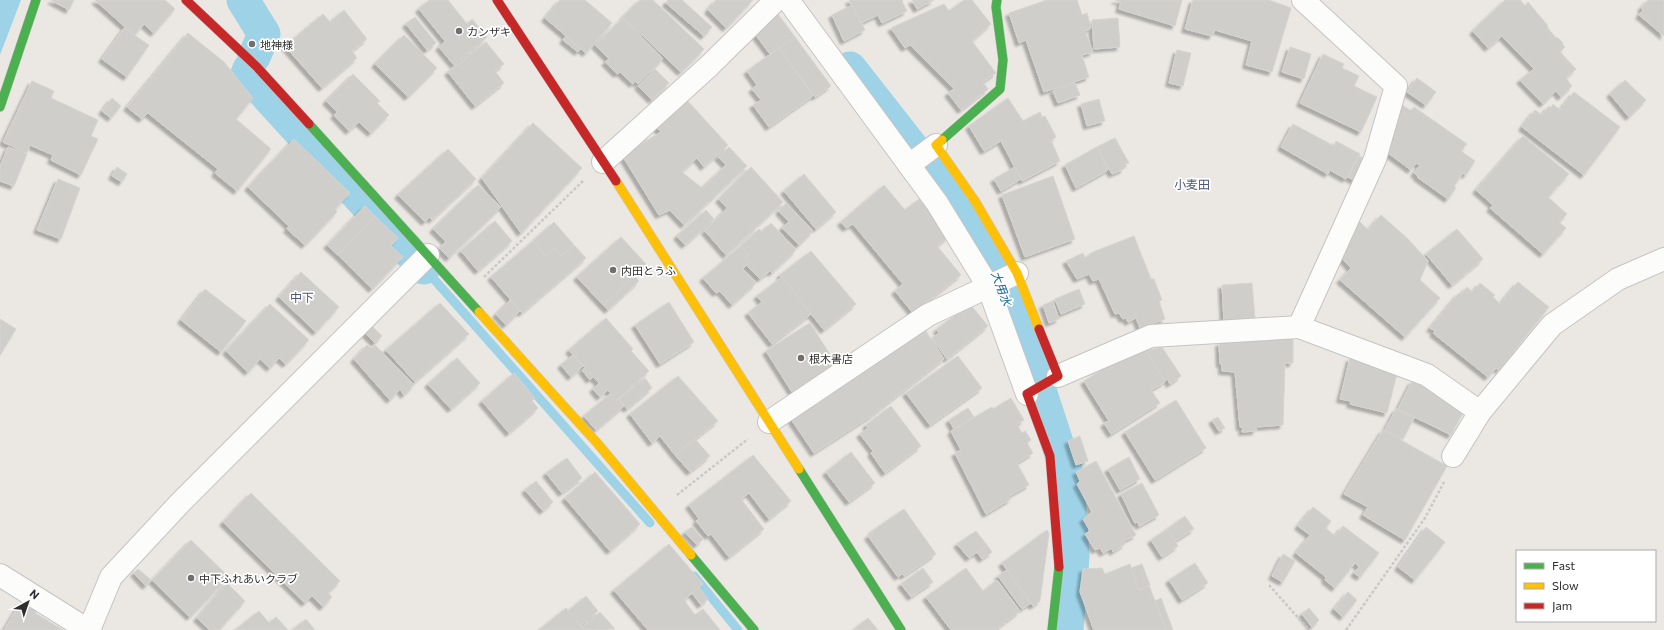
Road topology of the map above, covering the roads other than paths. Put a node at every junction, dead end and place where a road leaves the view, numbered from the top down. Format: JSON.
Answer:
{"nodes":[{"id":1,"x":36,"y":0,"type":"edge"},
{"id":2,"x":186,"y":0,"type":"edge"},
{"id":3,"x":497,"y":0,"type":"edge"},
{"id":4,"x":776,"y":0,"type":"edge"},
{"id":5,"x":788,"y":0,"type":"edge"},
{"id":6,"x":996,"y":0,"type":"edge"},
{"id":7,"x":1303,"y":0,"type":"edge"},
{"id":8,"x":0,"y":107,"type":"edge"},
{"id":9,"x":922,"y":156,"type":"junction"},
{"id":10,"x":603,"y":162,"type":"junction"},
{"id":11,"x":1664,"y":258,"type":"edge"},
{"id":12,"x":422,"y":261,"type":"junction"},
{"id":13,"x":1002,"y":280,"type":"junction"},
{"id":14,"x":1299,"y":327,"type":"junction"},
{"id":15,"x":1054,"y":378,"type":"junction"},
{"id":16,"x":1029,"y":392,"type":"junction"},
{"id":17,"x":1480,"y":412,"type":"junction"},
{"id":18,"x":769,"y":422,"type":"junction"},
{"id":19,"x":1453,"y":456,"type":"road end"},
{"id":20,"x":0,"y":575,"type":"edge"},
{"id":21,"x":89,"y":630,"type":"edge"},
{"id":22,"x":754,"y":630,"type":"edge"},
{"id":23,"x":901,"y":630,"type":"edge"},
{"id":24,"x":1052,"y":630,"type":"edge"}],
"edges":[{"from":1,"to":8,"type":"street"},
{"from":2,"to":12,"type":"street"},
{"from":3,"to":10,"type":"street"},
{"from":4,"to":10,"type":"street"},
{"from":5,"to":9,"type":"street"},
{"from":6,"to":9,"type":"street"},
{"from":7,"to":14,"type":"street"},
{"from":9,"to":13,"type":"street"},
{"from":9,"to":13,"type":"street"},
{"from":10,"to":18,"type":"street"},
{"from":11,"to":17,"type":"street"},
{"from":12,"to":21,"type":"street"},
{"from":12,"to":22,"type":"street"},
{"from":13,"to":15,"type":"street"},
{"from":13,"to":16,"type":"street"},
{"from":13,"to":18,"type":"street"},
{"from":14,"to":15,"type":"street"},
{"from":14,"to":17,"type":"street"},
{"from":15,"to":16,"type":"street"},
{"from":16,"to":24,"type":"street"},
{"from":17,"to":19,"type":"street"},
{"from":18,"to":23,"type":"street"},
{"from":20,"to":21,"type":"street"}]}
